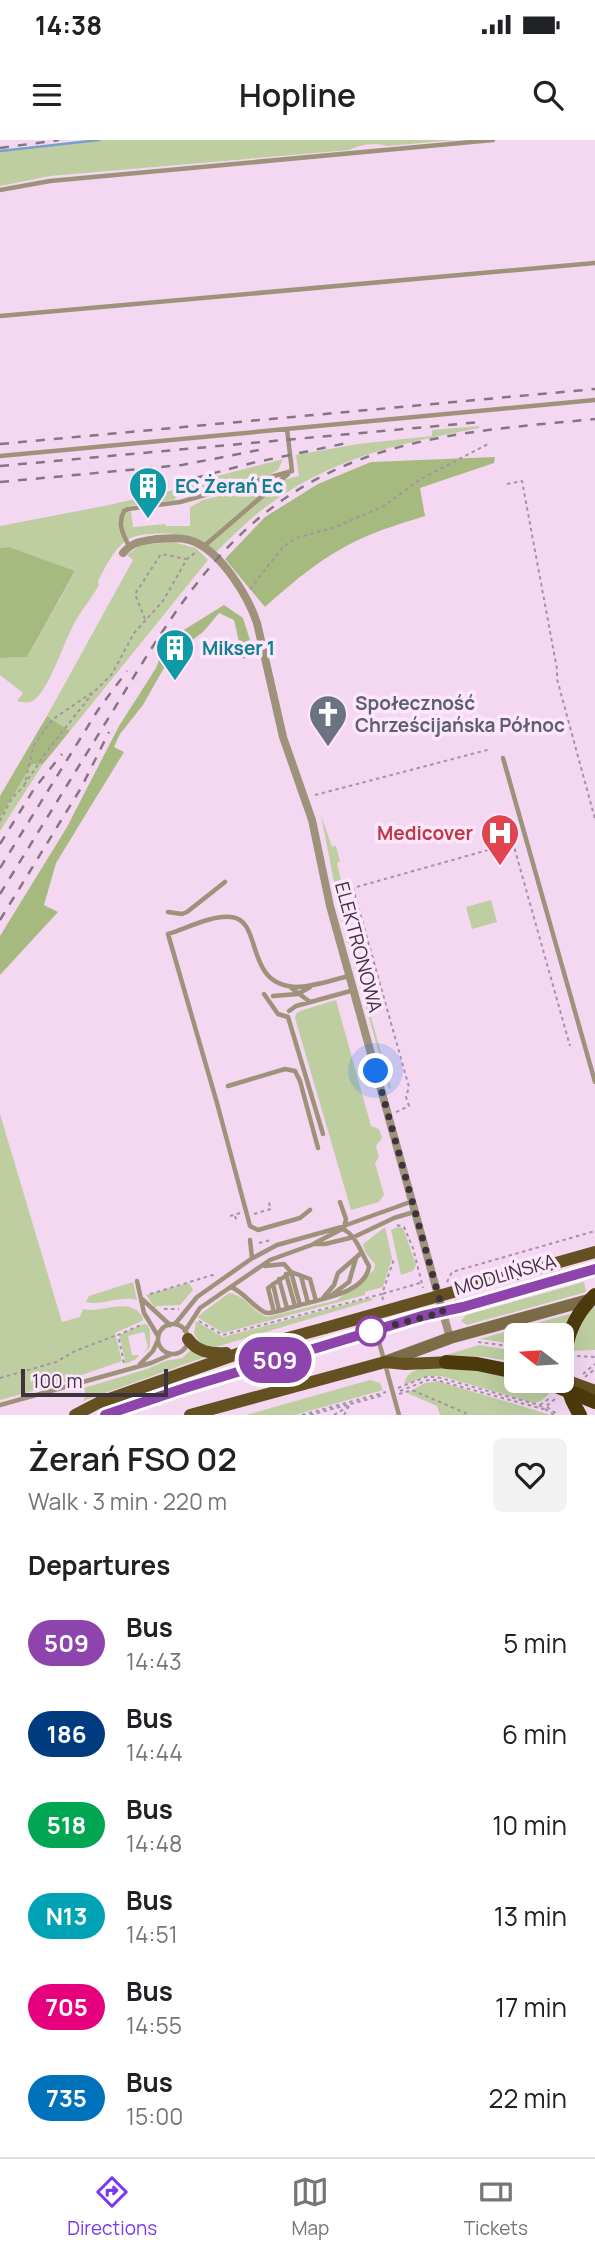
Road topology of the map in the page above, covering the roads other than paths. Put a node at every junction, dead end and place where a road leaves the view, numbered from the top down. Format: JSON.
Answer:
{"nodes":[{"id":1,"x":493,"y":140,"type":"edge"},
{"id":2,"x":0,"y":190,"type":"edge"},
{"id":3,"x":595,"y":262,"type":"edge"},
{"id":4,"x":0,"y":316,"type":"edge"},
{"id":5,"x":595,"y":400,"type":"edge"},
{"id":6,"x":287,"y":429,"type":"junction"},
{"id":7,"x":0,"y":456,"type":"edge"},
{"id":8,"x":292,"y":471,"type":"junction"},
{"id":9,"x":203,"y":547,"type":"junction"},
{"id":10,"x":126,"y":549,"type":"joint"},
{"id":11,"x":503,"y":758,"type":"dead end"},
{"id":12,"x":225,"y":882,"type":"dead end"},
{"id":13,"x":168,"y":912,"type":"dead end"},
{"id":14,"x":349,"y":976,"type":"junction"},
{"id":15,"x":314,"y":984,"type":"junction"},
{"id":16,"x":289,"y":986,"type":"junction"},
{"id":17,"x":354,"y":990,"type":"junction"},
{"id":18,"x":264,"y":994,"type":"dead end"},
{"id":19,"x":298,"y":994,"type":"junction"},
{"id":20,"x":273,"y":996,"type":"dead end"},
{"id":21,"x":310,"y":1002,"type":"junction"},
{"id":22,"x":289,"y":1011,"type":"dead end"},
{"id":23,"x":595,"y":1082,"type":"edge"},
{"id":24,"x":228,"y":1086,"type":"dead end"},
{"id":25,"x":324,"y":1134,"type":"dead end"},
{"id":26,"x":318,"y":1148,"type":"dead end"},
{"id":27,"x":414,"y":1201,"type":"junction"},
{"id":28,"x":340,"y":1202,"type":"dead end"},
{"id":29,"x":310,"y":1210,"type":"dead end"},
{"id":30,"x":416,"y":1211,"type":"junction"},
{"id":31,"x":343,"y":1227,"type":"junction"},
{"id":32,"x":366,"y":1231,"type":"junction"},
{"id":33,"x":354,"y":1237,"type":"junction"},
{"id":34,"x":250,"y":1240,"type":"dead end"},
{"id":35,"x":314,"y":1244,"type":"junction"},
{"id":36,"x":358,"y":1246,"type":"junction"},
{"id":37,"x":595,"y":1252,"type":"edge"},
{"id":38,"x":358,"y":1255,"type":"junction"},
{"id":39,"x":251,"y":1259,"type":"junction"},
{"id":40,"x":264,"y":1266,"type":"junction"},
{"id":41,"x":595,"y":1269,"type":"edge"},
{"id":42,"x":288,"y":1273,"type":"junction"},
{"id":43,"x":301,"y":1275,"type":"junction"},
{"id":44,"x":279,"y":1279,"type":"junction"},
{"id":45,"x":137,"y":1281,"type":"dead end"},
{"id":46,"x":230,"y":1286,"type":"junction"},
{"id":47,"x":595,"y":1297,"type":"edge"},
{"id":48,"x":142,"y":1298,"type":"junction"},
{"id":49,"x":325,"y":1298,"type":"junction"},
{"id":50,"x":316,"y":1301,"type":"junction"},
{"id":51,"x":308,"y":1303,"type":"junction"},
{"id":52,"x":298,"y":1306,"type":"junction"},
{"id":53,"x":287,"y":1308,"type":"junction"},
{"id":54,"x":276,"y":1311,"type":"junction"},
{"id":55,"x":443,"y":1312,"type":"junction"},
{"id":56,"x":172,"y":1324,"type":"junction"},
{"id":57,"x":376,"y":1330,"type":"junction"},
{"id":58,"x":187,"y":1335,"type":"junction"},
{"id":59,"x":158,"y":1338,"type":"junction"},
{"id":60,"x":450,"y":1338,"type":"junction"},
{"id":61,"x":260,"y":1346,"type":"junction"},
{"id":62,"x":172,"y":1354,"type":"junction"},
{"id":63,"x":385,"y":1362,"type":"junction"},
{"id":64,"x":446,"y":1362,"type":"joint"},
{"id":65,"x":139,"y":1365,"type":"junction"},
{"id":66,"x":504,"y":1367,"type":"edge"},
{"id":67,"x":574,"y":1384,"type":"edge"},
{"id":68,"x":595,"y":1391,"type":"edge"},
{"id":69,"x":573,"y":1393,"type":"edge"},
{"id":70,"x":595,"y":1402,"type":"edge"},
{"id":71,"x":0,"y":1405,"type":"edge"},
{"id":72,"x":75,"y":1415,"type":"edge"},
{"id":73,"x":104,"y":1415,"type":"edge"},
{"id":74,"x":190,"y":1415,"type":"edge"},
{"id":75,"x":399,"y":1415,"type":"edge"},
{"id":76,"x":580,"y":1415,"type":"edge"}],
"edges":[{"from":1,"to":2,"type":"lane"},
{"from":3,"to":4,"type":"lane"},
{"from":5,"to":6,"type":"lane"},
{"from":6,"to":7,"type":"lane"},
{"from":6,"to":8,"type":"lane"},
{"from":8,"to":9,"type":"lane"},
{"from":8,"to":10,"type":"lane"},
{"from":9,"to":10,"type":"street"},
{"from":9,"to":14,"type":"street","name":"ELEKTRONOWA"},
{"from":11,"to":23,"type":"lane"},
{"from":12,"to":13,"type":"lane"},
{"from":14,"to":15,"type":"lane"},
{"from":14,"to":17,"type":"street","name":"ELEKTRONOWA"},
{"from":15,"to":16,"type":"lane"},
{"from":15,"to":19,"type":"lane"},
{"from":16,"to":19,"type":"lane"},
{"from":16,"to":29,"type":"lane"},
{"from":17,"to":21,"type":"lane"},
{"from":17,"to":27,"type":"street","name":"ELEKTRONOWA"},
{"from":18,"to":25,"type":"lane"},
{"from":19,"to":20,"type":"lane"},
{"from":19,"to":21,"type":"lane"},
{"from":21,"to":22,"type":"lane"},
{"from":24,"to":26,"type":"lane"},
{"from":27,"to":30,"type":"street","name":"ELEKTRONOWA"},
{"from":27,"to":31,"type":"lane"},
{"from":28,"to":31,"type":"lane"},
{"from":30,"to":32,"type":"lane"},
{"from":30,"to":55,"type":"street","name":"ELEKTRONOWA"},
{"from":31,"to":33,"type":"lane"},
{"from":31,"to":35,"type":"lane"},
{"from":31,"to":39,"type":"lane"},
{"from":32,"to":33,"type":"lane"},
{"from":32,"to":36,"type":"lane"},
{"from":33,"to":35,"type":"lane"},
{"from":33,"to":36,"type":"lane"},
{"from":34,"to":39,"type":"lane"},
{"from":35,"to":40,"type":"lane"},
{"from":36,"to":38,"type":"lane"},
{"from":37,"to":61,"type":"main road","bridge":true},
{"from":38,"to":49,"type":"lane"},
{"from":38,"to":49,"type":"lane"},
{"from":38,"to":49,"type":"lane"},
{"from":39,"to":56,"type":"lane"},
{"from":40,"to":42,"type":"lane"},
{"from":40,"to":46,"type":"lane"},
{"from":41,"to":55,"type":"main road","name":"MODLIŃSKA"},
{"from":42,"to":43,"type":"lane"},
{"from":42,"to":44,"type":"lane"},
{"from":42,"to":52,"type":"lane"},
{"from":43,"to":50,"type":"lane"},
{"from":43,"to":51,"type":"lane"},
{"from":44,"to":53,"type":"lane"},
{"from":44,"to":54,"type":"lane"},
{"from":45,"to":48,"type":"lane"},
{"from":46,"to":54,"type":"lane"},
{"from":46,"to":58,"type":"lane"},
{"from":47,"to":60,"type":"main road"},
{"from":47,"to":76,"type":"highway","bridge":true},
{"from":48,"to":56,"type":"lane"},
{"from":48,"to":59,"type":"lane"},
{"from":49,"to":50,"type":"lane"},
{"from":50,"to":51,"type":"lane"},
{"from":51,"to":52,"type":"lane"},
{"from":52,"to":53,"type":"lane"},
{"from":53,"to":54,"type":"lane"},
{"from":55,"to":57,"type":"main road","name":"MODLIŃSKA"},
{"from":55,"to":60,"type":"street","name":"ELEKTRONOWA"},
{"from":56,"to":58,"type":"lane"},
{"from":56,"to":59,"type":"lane"},
{"from":57,"to":63,"type":"lane"},
{"from":57,"to":73,"type":"main road","name":"MODLIŃSKA"},
{"from":58,"to":61,"type":"main road"},
{"from":58,"to":62,"type":"lane"},
{"from":59,"to":62,"type":"lane"},
{"from":59,"to":65,"type":"lane"},
{"from":60,"to":63,"type":"main road"},
{"from":61,"to":72,"type":"main road"},
{"from":62,"to":65,"type":"lane"},
{"from":63,"to":64,"type":"main road"},
{"from":63,"to":74,"type":"main road"},
{"from":63,"to":75,"type":"lane"},
{"from":64,"to":66,"type":"highway"},
{"from":65,"to":71,"type":"lane"},
{"from":67,"to":68,"type":"main road"},
{"from":69,"to":70,"type":"highway"}]}
